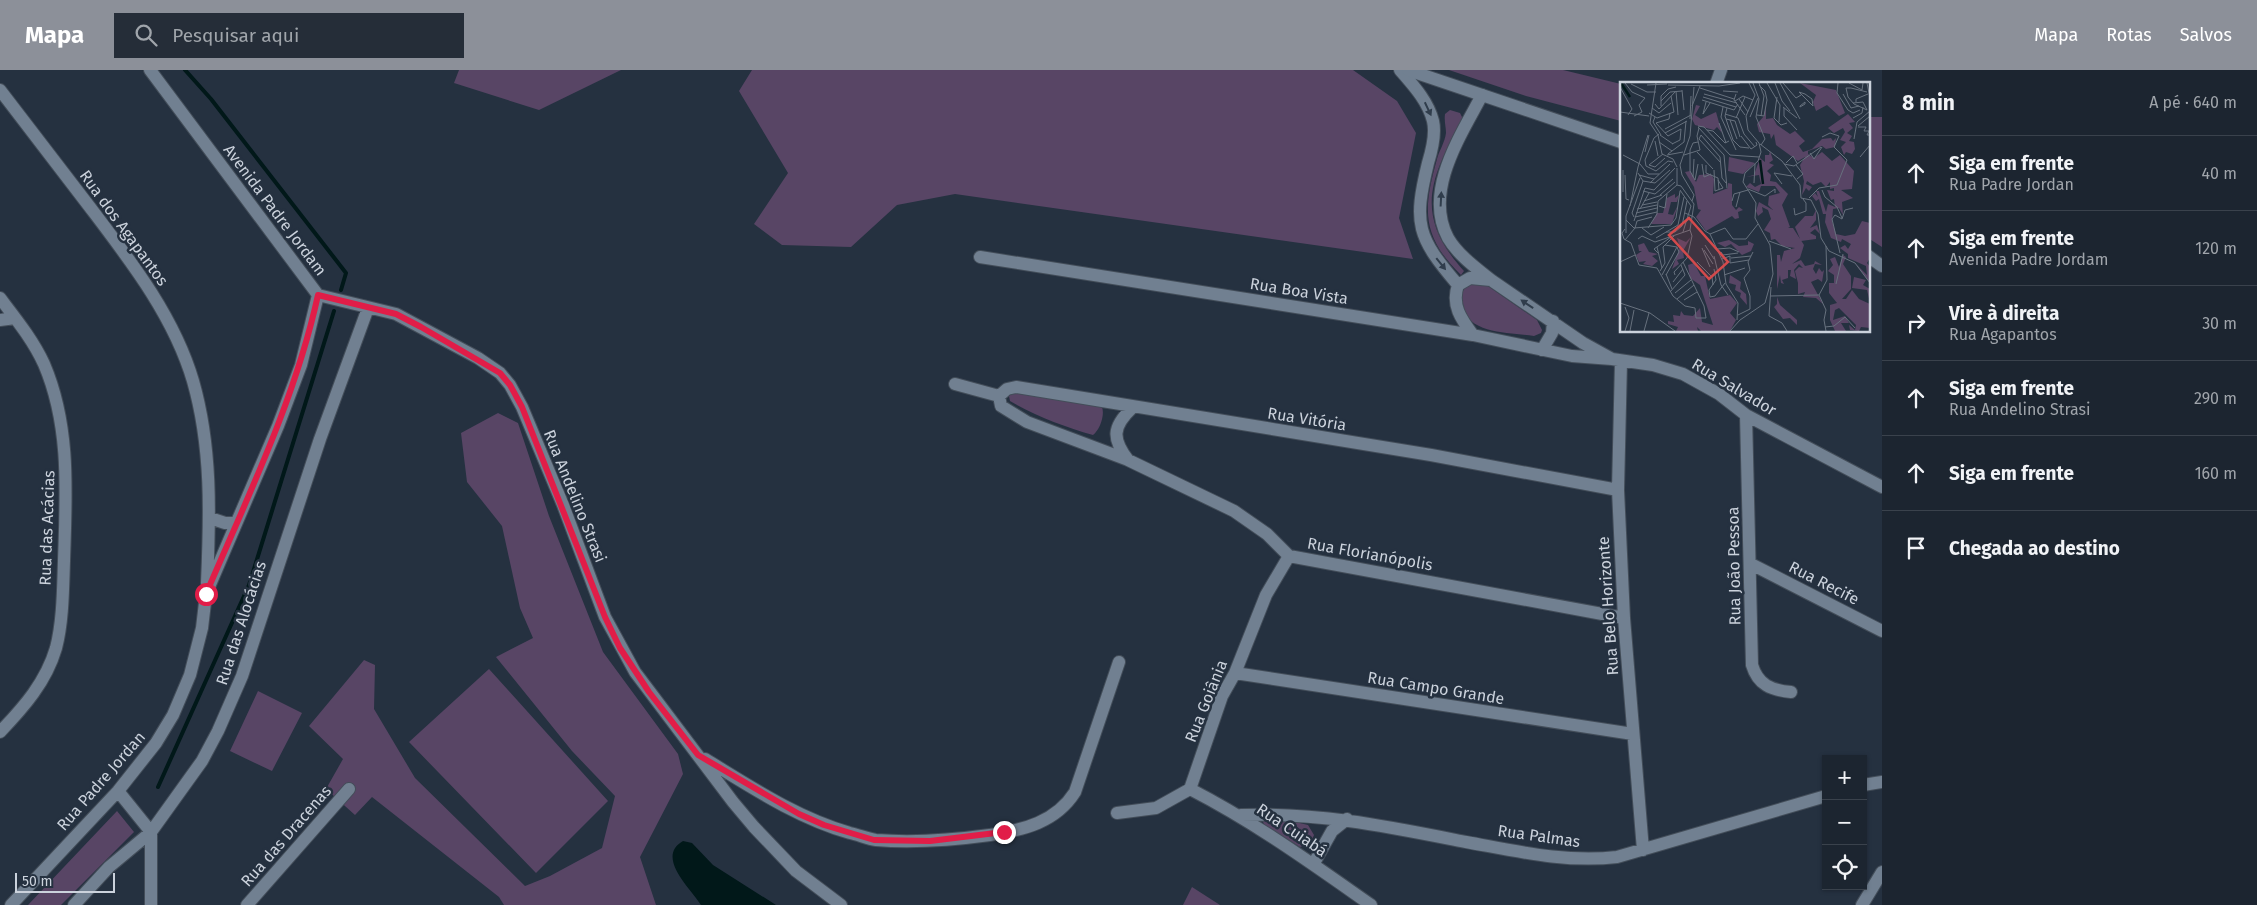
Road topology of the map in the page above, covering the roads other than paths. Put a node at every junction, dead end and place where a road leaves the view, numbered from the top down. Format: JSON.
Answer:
{"nodes":[{"id":1,"x":150,"y":70,"type":"edge"},
{"id":2,"x":1400,"y":70,"type":"edge"},
{"id":3,"x":1408,"y":70,"type":"edge"},
{"id":4,"x":1721,"y":70,"type":"edge"},
{"id":5,"x":1717,"y":82,"type":"edge"},
{"id":6,"x":0,"y":90,"type":"edge"},
{"id":7,"x":1482,"y":95,"type":"junction"},
{"id":8,"x":1620,"y":142,"type":"edge"},
{"id":9,"x":980,"y":257,"type":"dead end"},
{"id":10,"x":1870,"y":257,"type":"edge"},
{"id":11,"x":1882,"y":266,"type":"edge"},
{"id":12,"x":1491,"y":280,"type":"junction"},
{"id":13,"x":1458,"y":285,"type":"junction"},
{"id":14,"x":318,"y":295,"type":"junction"},
{"id":15,"x":0,"y":298,"type":"edge"},
{"id":16,"x":368,"y":308,"type":"junction"},
{"id":17,"x":15,"y":318,"type":"junction"},
{"id":18,"x":0,"y":320,"type":"edge"},
{"id":19,"x":1552,"y":321,"type":"junction"},
{"id":20,"x":1473,"y":335,"type":"junction"},
{"id":21,"x":1542,"y":350,"type":"junction"},
{"id":22,"x":1616,"y":360,"type":"junction"},
{"id":23,"x":956,"y":384,"type":"dead end"},
{"id":24,"x":999,"y":399,"type":"junction"},
{"id":25,"x":1132,"y":408,"type":"junction"},
{"id":26,"x":1746,"y":415,"type":"junction"},
{"id":27,"x":1128,"y":460,"type":"junction"},
{"id":28,"x":1882,"y":487,"type":"edge"},
{"id":29,"x":1618,"y":490,"type":"junction"},
{"id":30,"x":210,"y":518,"type":"junction"},
{"id":31,"x":236,"y":522,"type":"junction"},
{"id":32,"x":1289,"y":556,"type":"junction"},
{"id":33,"x":1751,"y":564,"type":"junction"},
{"id":34,"x":206,"y":594,"type":"junction"},
{"id":35,"x":1624,"y":618,"type":"junction"},
{"id":36,"x":1882,"y":631,"type":"edge"},
{"id":37,"x":1119,"y":662,"type":"dead end"},
{"id":38,"x":1234,"y":673,"type":"junction"},
{"id":39,"x":1791,"y":692,"type":"dead end"},
{"id":40,"x":0,"y":732,"type":"edge"},
{"id":41,"x":1633,"y":734,"type":"junction"},
{"id":42,"x":698,"y":755,"type":"junction"},
{"id":43,"x":1882,"y":782,"type":"edge"},
{"id":44,"x":1867,"y":784,"type":"edge"},
{"id":45,"x":1190,"y":788,"type":"junction"},
{"id":46,"x":349,"y":789,"type":"dead end"},
{"id":47,"x":118,"y":791,"type":"junction"},
{"id":48,"x":1822,"y":797,"type":"edge"},
{"id":49,"x":1117,"y":813,"type":"dead end"},
{"id":50,"x":1241,"y":815,"type":"junction"},
{"id":51,"x":1347,"y":819,"type":"junction"},
{"id":52,"x":151,"y":832,"type":"junction"},
{"id":53,"x":1643,"y":850,"type":"junction"},
{"id":54,"x":1314,"y":863,"type":"junction"},
{"id":55,"x":1882,"y":872,"type":"edge"},
{"id":56,"x":11,"y":905,"type":"edge"},
{"id":57,"x":74,"y":905,"type":"edge"},
{"id":58,"x":152,"y":905,"type":"edge"},
{"id":59,"x":247,"y":905,"type":"edge"},
{"id":60,"x":841,"y":905,"type":"edge"},
{"id":61,"x":1371,"y":905,"type":"edge"},
{"id":62,"x":1862,"y":905,"type":"edge"}],
"edges":[{"from":1,"to":14,"type":"street","name":"Avenida Padre Jordam"},
{"from":2,"to":13,"type":"street","one_way":true},
{"from":3,"to":7,"type":"street"},
{"from":4,"to":5,"type":"street"},
{"from":6,"to":30,"type":"street","name":"Rua dos Agapantos"},
{"from":7,"to":8,"type":"street"},
{"from":12,"to":7,"type":"street","name":"Rua Salvador","one_way":true},
{"from":9,"to":20,"type":"street","name":"Rua Boa Vista"},
{"from":10,"to":11,"type":"street"},
{"from":12,"to":13,"type":"street"},
{"from":19,"to":12,"type":"street","name":"Rua Salvador","one_way":true},
{"from":13,"to":20,"type":"street"},
{"from":14,"to":16,"type":"street","name":"Rua Andelino Strasi"},
{"from":14,"to":31,"type":"street","name":"Avenida Padre Jordam"},
{"from":15,"to":17,"type":"street","name":"Rua das Acácias"},
{"from":16,"to":42,"type":"street","name":"Rua Andelino Strasi"},
{"from":16,"to":52,"type":"street","name":"Rua das Alocácias"},
{"from":17,"to":18,"type":"street"},
{"from":17,"to":40,"type":"street","name":"Rua das Acácias"},
{"from":19,"to":21,"type":"street"},
{"from":19,"to":22,"type":"street","name":"Rua Salvador"},
{"from":20,"to":21,"type":"street","name":"Rua Boa Vista"},
{"from":21,"to":22,"type":"street","name":"Rua Boa Vista"},
{"from":22,"to":26,"type":"street","name":"Rua Salvador"},
{"from":22,"to":29,"type":"street","name":"Rua Belo Horizonte"},
{"from":23,"to":24,"type":"street"},
{"from":24,"to":25,"type":"street","name":"Rua Vitória"},
{"from":24,"to":27,"type":"street","name":"Rua Florianópolis"},
{"from":25,"to":27,"type":"street"},
{"from":25,"to":29,"type":"street","name":"Rua Vitória"},
{"from":26,"to":28,"type":"street","name":"Rua Salvador"},
{"from":26,"to":33,"type":"street","name":"Rua João Pessoa"},
{"from":27,"to":32,"type":"street","name":"Rua Florianópolis"},
{"from":29,"to":35,"type":"street","name":"Rua Belo Horizonte"},
{"from":30,"to":31,"type":"street"},
{"from":30,"to":34,"type":"street","name":"Rua dos Agapantos"},
{"from":31,"to":34,"type":"street","name":"Rua Padre Jordan"},
{"from":32,"to":35,"type":"street","name":"Rua Florianópolis"},
{"from":32,"to":38,"type":"street","name":"Rua Goiânia"},
{"from":33,"to":36,"type":"street","name":"Rua Recife"},
{"from":33,"to":39,"type":"street","name":"Rua João Pessoa"},
{"from":34,"to":47,"type":"street","name":"Rua Padre Jordan"},
{"from":35,"to":41,"type":"street","name":"Rua Belo Horizonte"},
{"from":37,"to":42,"type":"street"},
{"from":38,"to":41,"type":"street","name":"Rua Campo Grande"},
{"from":38,"to":45,"type":"street","name":"Rua Goiânia"},
{"from":41,"to":53,"type":"street","name":"Rua Belo Horizonte"},
{"from":42,"to":60,"type":"street","name":"Rua Andelino Strasi"},
{"from":43,"to":44,"type":"street"},
{"from":45,"to":49,"type":"street"},
{"from":45,"to":50,"type":"street","name":"Rua Cuiabá"},
{"from":46,"to":59,"type":"street","name":"Rua das Dracenas"},
{"from":47,"to":52,"type":"street"},
{"from":47,"to":56,"type":"street","name":"Rua Padre Jordan"},
{"from":48,"to":53,"type":"street","name":"Rua Palmas"},
{"from":50,"to":51,"type":"street","name":"Rua Palmas"},
{"from":50,"to":54,"type":"street","name":"Rua Cuiabá"},
{"from":51,"to":53,"type":"street","name":"Rua Palmas"},
{"from":51,"to":54,"type":"street"},
{"from":52,"to":57,"type":"street","name":"Rua das Alocácias"},
{"from":52,"to":58,"type":"street"},
{"from":54,"to":61,"type":"street","name":"Rua Cuiabá"},
{"from":55,"to":62,"type":"street"}]}
